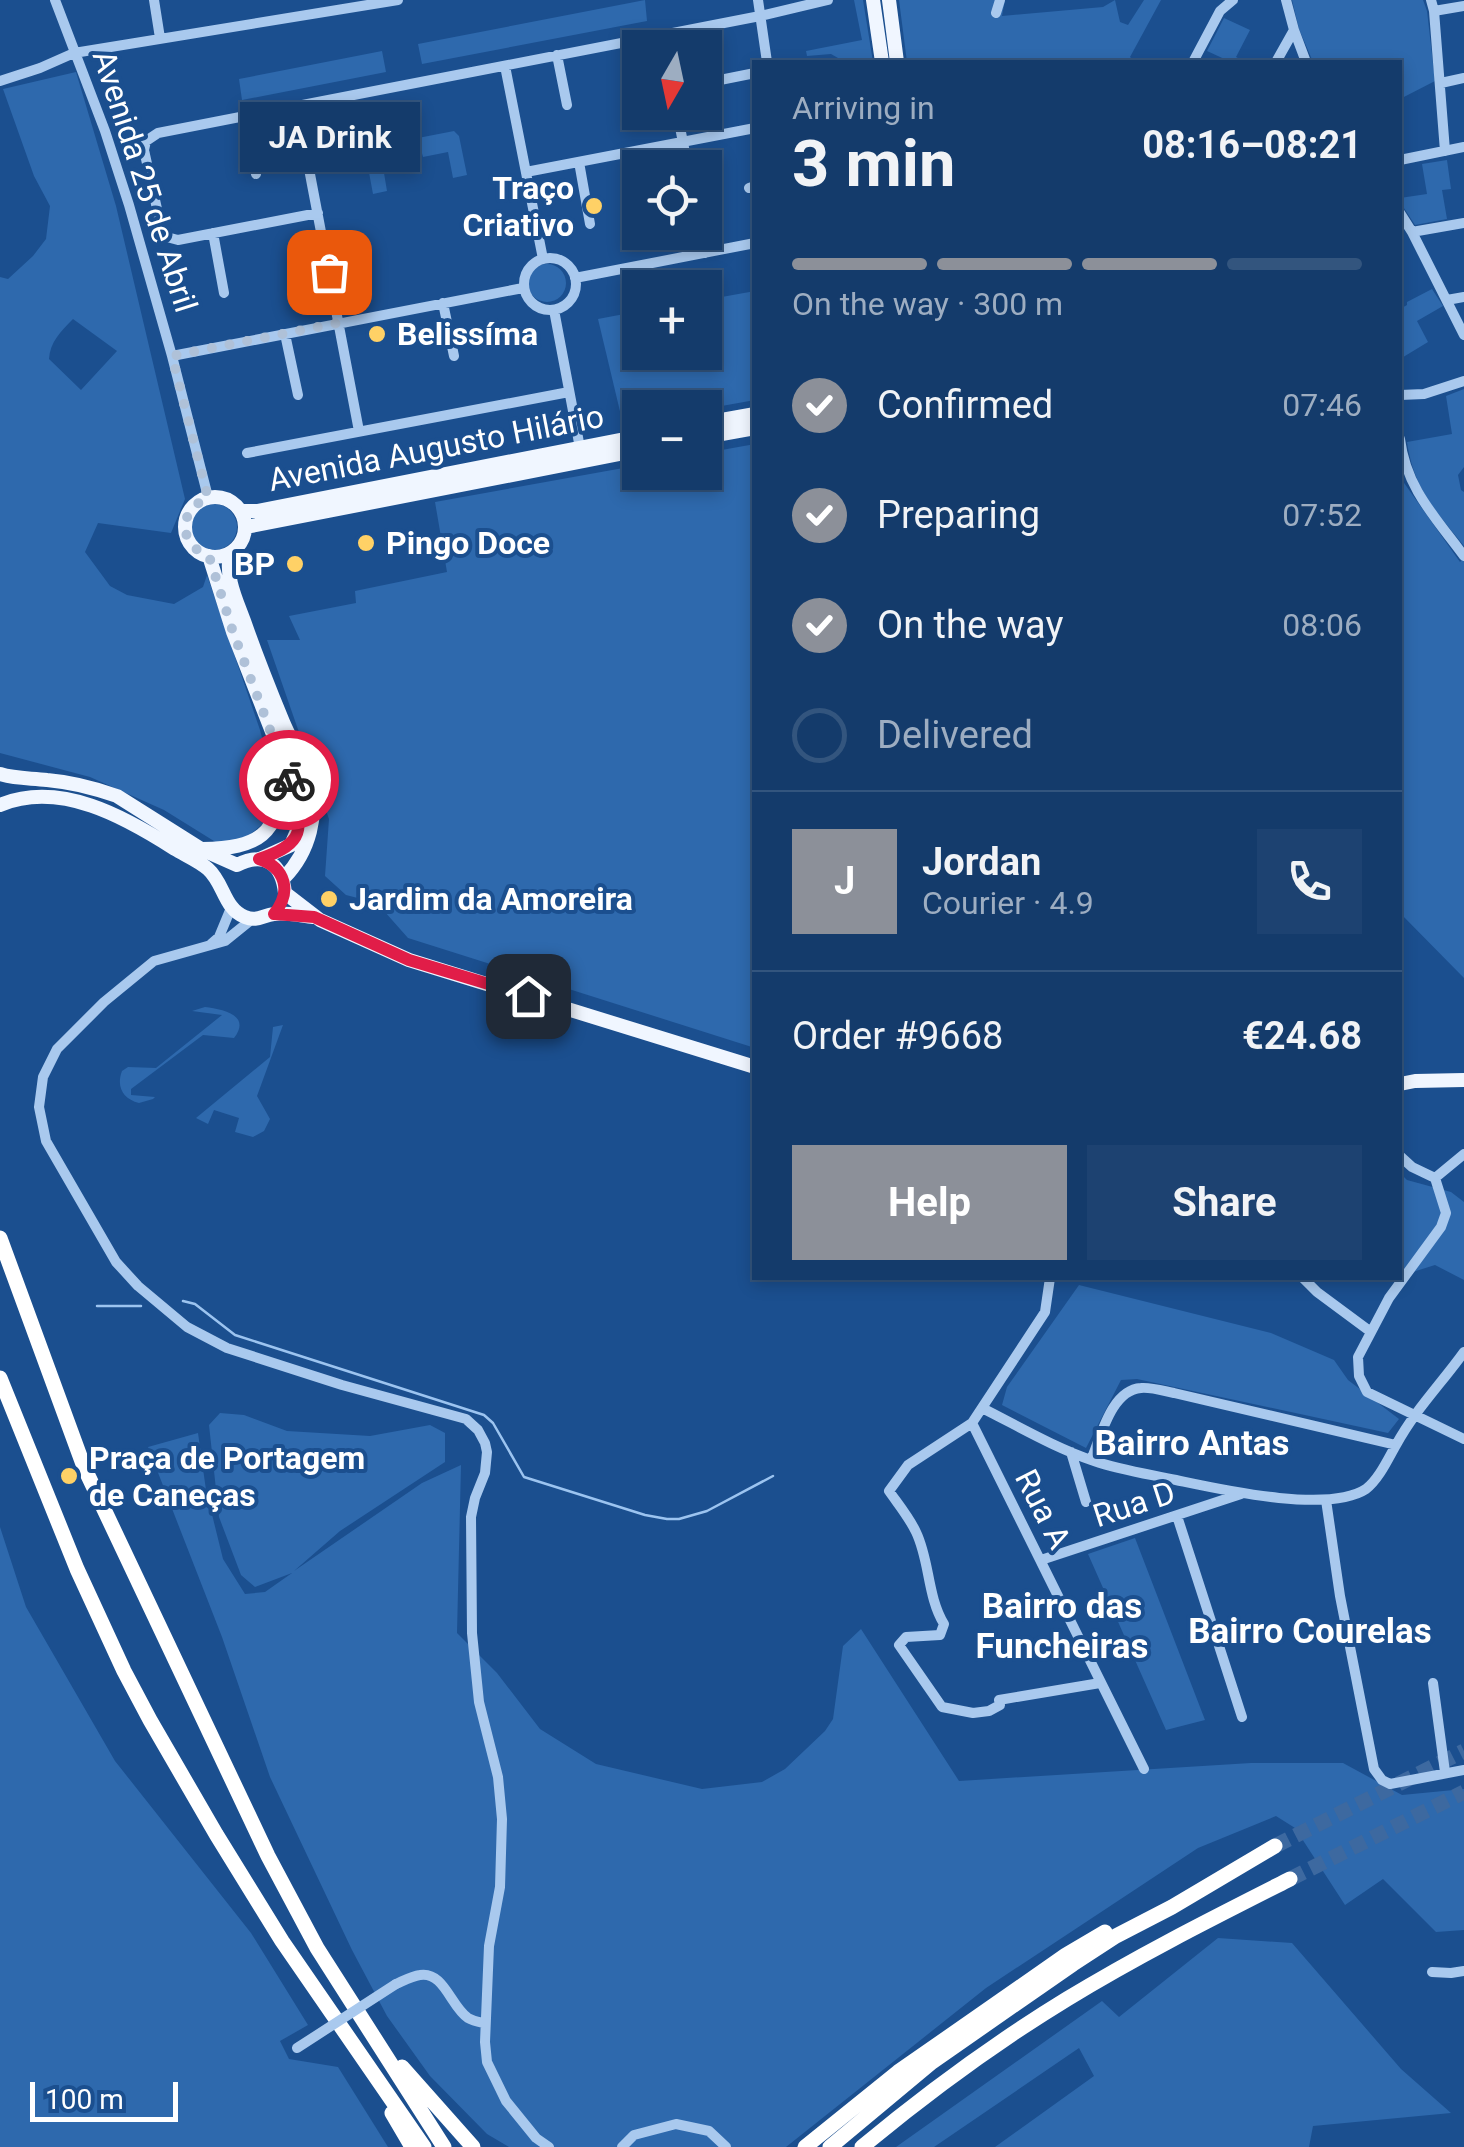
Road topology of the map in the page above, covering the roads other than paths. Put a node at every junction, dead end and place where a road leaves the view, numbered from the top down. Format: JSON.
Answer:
{"nodes":[{"id":1,"x":55,"y":0,"type":"edge"},
{"id":2,"x":154,"y":0,"type":"edge"},
{"id":3,"x":398,"y":0,"type":"edge"},
{"id":4,"x":758,"y":0,"type":"edge"},
{"id":5,"x":828,"y":0,"type":"edge"},
{"id":6,"x":874,"y":0,"type":"edge"},
{"id":7,"x":888,"y":0,"type":"edge"},
{"id":8,"x":1000,"y":0,"type":"edge"},
{"id":9,"x":1233,"y":0,"type":"edge"},
{"id":10,"x":1286,"y":0,"type":"edge"},
{"id":11,"x":1433,"y":6,"type":"edge"},
{"id":12,"x":1464,"y":6,"type":"edge"},
{"id":13,"x":996,"y":12,"type":"dead end"},
{"id":14,"x":760,"y":16,"type":"junction"},
{"id":15,"x":706,"y":30,"type":"edge"},
{"id":16,"x":1294,"y":30,"type":"junction"},
{"id":17,"x":160,"y":38,"type":"junction"},
{"id":18,"x":622,"y":47,"type":"edge"},
{"id":19,"x":74,"y":53,"type":"junction"},
{"id":20,"x":558,"y":56,"type":"junction"},
{"id":21,"x":767,"y":60,"type":"edge"},
{"id":22,"x":882,"y":60,"type":"edge"},
{"id":23,"x":897,"y":60,"type":"edge"},
{"id":24,"x":1193,"y":60,"type":"edge"},
{"id":25,"x":1277,"y":60,"type":"edge"},
{"id":26,"x":1305,"y":60,"type":"edge"},
{"id":27,"x":505,"y":66,"type":"junction"},
{"id":28,"x":752,"y":75,"type":"edge"},
{"id":29,"x":1464,"y":78,"type":"edge"},
{"id":30,"x":0,"y":80,"type":"edge"},
{"id":31,"x":722,"y":80,"type":"edge"},
{"id":32,"x":1441,"y":82,"type":"junction"},
{"id":33,"x":568,"y":105,"type":"dead end"},
{"id":34,"x":297,"y":106,"type":"junction"},
{"id":35,"x":245,"y":116,"type":"junction"},
{"id":36,"x":752,"y":129,"type":"edge"},
{"id":37,"x":681,"y":130,"type":"edge"},
{"id":38,"x":683,"y":142,"type":"junction"},
{"id":39,"x":1464,"y":147,"type":"edge"},
{"id":40,"x":685,"y":150,"type":"edge"},
{"id":41,"x":1446,"y":151,"type":"junction"},
{"id":42,"x":1402,"y":160,"type":"edge"},
{"id":43,"x":579,"y":162,"type":"junction"},
{"id":44,"x":526,"y":172,"type":"junction"},
{"id":45,"x":256,"y":174,"type":"dead end"},
{"id":46,"x":318,"y":213,"type":"junction"},
{"id":47,"x":1402,"y":216,"type":"edge"},
{"id":48,"x":1464,"y":223,"type":"edge"},
{"id":49,"x":590,"y":224,"type":"dead end"},
{"id":50,"x":1412,"y":232,"type":"junction"},
{"id":51,"x":212,"y":234,"type":"junction"},
{"id":52,"x":752,"y":244,"type":"edge"},
{"id":53,"x":704,"y":250,"type":"edge"},
{"id":54,"x":705,"y":253,"type":"junction"},
{"id":55,"x":544,"y":258,"type":"junction"},
{"id":56,"x":576,"y":278,"type":"junction"},
{"id":57,"x":523,"y":288,"type":"junction"},
{"id":58,"x":224,"y":293,"type":"dead end"},
{"id":59,"x":1464,"y":297,"type":"edge"},
{"id":60,"x":1447,"y":300,"type":"junction"},
{"id":61,"x":443,"y":303,"type":"junction"},
{"id":62,"x":554,"y":310,"type":"junction"},
{"id":63,"x":338,"y":323,"type":"junction"},
{"id":64,"x":285,"y":334,"type":"junction"},
{"id":65,"x":1464,"y":335,"type":"edge"},
{"id":66,"x":172,"y":356,"type":"junction"},
{"id":67,"x":454,"y":356,"type":"dead end"},
{"id":68,"x":1464,"y":381,"type":"edge"},
{"id":69,"x":569,"y":392,"type":"junction"},
{"id":70,"x":298,"y":395,"type":"dead end"},
{"id":71,"x":1402,"y":396,"type":"edge"},
{"id":72,"x":752,"y":415,"type":"edge"},
{"id":73,"x":722,"y":420,"type":"edge"},
{"id":74,"x":752,"y":429,"type":"edge"},
{"id":75,"x":359,"y":432,"type":"junction"},
{"id":76,"x":722,"y":434,"type":"edge"},
{"id":77,"x":622,"y":440,"type":"edge"},
{"id":78,"x":580,"y":448,"type":"junction"},
{"id":79,"x":1402,"y":450,"type":"edge"},
{"id":80,"x":246,"y":452,"type":"dead end"},
{"id":81,"x":622,"y":454,"type":"edge"},
{"id":82,"x":208,"y":498,"type":"junction"},
{"id":83,"x":242,"y":511,"type":"junction"},
{"id":84,"x":246,"y":527,"type":"junction"},
{"id":85,"x":230,"y":554,"type":"junction"},
{"id":86,"x":209,"y":556,"type":"junction"},
{"id":87,"x":1464,"y":556,"type":"edge"},
{"id":88,"x":285,"y":765,"type":"junction"},
{"id":89,"x":0,"y":774,"type":"edge"},
{"id":90,"x":0,"y":806,"type":"edge"},
{"id":91,"x":201,"y":849,"type":"junction"},
{"id":92,"x":259,"y":859,"type":"junction"},
{"id":93,"x":236,"y":865,"type":"junction"},
{"id":94,"x":284,"y":886,"type":"junction"},
{"id":95,"x":228,"y":902,"type":"junction"},
{"id":96,"x":274,"y":914,"type":"junction"},
{"id":97,"x":314,"y":917,"type":"junction"},
{"id":98,"x":251,"y":920,"type":"junction"},
{"id":99,"x":206,"y":948,"type":"junction"},
{"id":100,"x":752,"y":1066,"type":"edge"},
{"id":101,"x":1464,"y":1080,"type":"edge"},
{"id":102,"x":1402,"y":1084,"type":"edge"},
{"id":103,"x":1464,"y":1154,"type":"edge"},
{"id":104,"x":1402,"y":1158,"type":"edge"},
{"id":105,"x":1435,"y":1178,"type":"junction"},
{"id":106,"x":0,"y":1238,"type":"edge"},
{"id":107,"x":1050,"y":1280,"type":"edge"},
{"id":108,"x":1305,"y":1280,"type":"edge"},
{"id":109,"x":1402,"y":1280,"type":"edge"},
{"id":110,"x":1402,"y":1280,"type":"edge"},
{"id":111,"x":1371,"y":1332,"type":"junction"},
{"id":112,"x":1464,"y":1352,"type":"edge"},
{"id":113,"x":0,"y":1378,"type":"edge"},
{"id":114,"x":982,"y":1408,"type":"junction"},
{"id":115,"x":1414,"y":1414,"type":"junction"},
{"id":116,"x":972,"y":1423,"type":"junction"},
{"id":117,"x":1464,"y":1439,"type":"edge"},
{"id":118,"x":1396,"y":1445,"type":"junction"},
{"id":119,"x":1071,"y":1452,"type":"junction"},
{"id":120,"x":1091,"y":1460,"type":"junction"},
{"id":121,"x":1242,"y":1494,"type":"junction"},
{"id":122,"x":1326,"y":1500,"type":"junction"},
{"id":123,"x":1086,"y":1502,"type":"dead end"},
{"id":124,"x":1178,"y":1516,"type":"junction"},
{"id":125,"x":1041,"y":1560,"type":"junction"},
{"id":126,"x":1100,"y":1683,"type":"junction"},
{"id":127,"x":1433,"y":1683,"type":"dead end"},
{"id":128,"x":1242,"y":1717,"type":"dead end"},
{"id":129,"x":1144,"y":1769,"type":"dead end"},
{"id":130,"x":1464,"y":1770,"type":"edge"},
{"id":131,"x":1445,"y":1772,"type":"junction"},
{"id":132,"x":1274,"y":1846,"type":"tunnel mouth"},
{"id":133,"x":1290,"y":1879,"type":"tunnel mouth"},
{"id":134,"x":1186,"y":1898,"type":"junction"},
{"id":135,"x":1464,"y":1971,"type":"edge"},
{"id":136,"x":1432,"y":1972,"type":"dead end"},
{"id":137,"x":484,"y":2023,"type":"junction"},
{"id":138,"x":370,"y":2030,"type":"junction"},
{"id":139,"x":298,"y":2048,"type":"dead end"},
{"id":140,"x":372,"y":2074,"type":"junction"},
{"id":141,"x":412,"y":2147,"type":"edge"},
{"id":142,"x":424,"y":2147,"type":"edge"},
{"id":143,"x":444,"y":2147,"type":"edge"},
{"id":144,"x":474,"y":2147,"type":"edge"},
{"id":145,"x":549,"y":2147,"type":"edge"},
{"id":146,"x":622,"y":2147,"type":"edge"},
{"id":147,"x":726,"y":2147,"type":"edge"},
{"id":148,"x":805,"y":2147,"type":"edge"},
{"id":149,"x":830,"y":2147,"type":"edge"},
{"id":150,"x":862,"y":2147,"type":"edge"}],
"edges":[{"from":1,"to":19,"type":"street","name":"Avenida 25 de Abril"},
{"from":2,"to":17,"type":"street"},
{"from":3,"to":17,"type":"street"},
{"from":4,"to":14,"type":"street"},
{"from":5,"to":14,"type":"street"},
{"from":6,"to":22,"type":"main road"},
{"from":7,"to":23,"type":"main road"},
{"from":8,"to":13,"type":"street"},
{"from":9,"to":24,"type":"street"},
{"from":10,"to":16,"type":"street"},
{"from":11,"to":12,"type":"street"},
{"from":11,"to":32,"type":"street"},
{"from":14,"to":15,"type":"street"},
{"from":14,"to":21,"type":"street"},
{"from":16,"to":25,"type":"street"},
{"from":16,"to":26,"type":"street"},
{"from":17,"to":19,"type":"street"},
{"from":18,"to":20,"type":"street"},
{"from":19,"to":30,"type":"street"},
{"from":19,"to":66,"type":"street","name":"Avenida 25 de Abril"},
{"from":20,"to":27,"type":"street"},
{"from":20,"to":33,"type":"street"},
{"from":27,"to":34,"type":"street"},
{"from":27,"to":44,"type":"street"},
{"from":28,"to":31,"type":"street"},
{"from":29,"to":32,"type":"street"},
{"from":32,"to":41,"type":"street"},
{"from":34,"to":35,"type":"street"},
{"from":34,"to":46,"type":"street"},
{"from":35,"to":45,"type":"street"},
{"from":35,"to":51,"type":"street"},
{"from":36,"to":38,"type":"street"},
{"from":37,"to":38,"type":"street"},
{"from":38,"to":40,"type":"street"},
{"from":38,"to":43,"type":"street"},
{"from":39,"to":41,"type":"street"},
{"from":41,"to":42,"type":"street"},
{"from":43,"to":44,"type":"street"},
{"from":43,"to":49,"type":"street"},
{"from":44,"to":55,"type":"street"},
{"from":46,"to":51,"type":"street"},
{"from":46,"to":63,"type":"street"},
{"from":47,"to":50,"type":"street"},
{"from":48,"to":50,"type":"street"},
{"from":50,"to":60,"type":"street"},
{"from":51,"to":58,"type":"street"},
{"from":52,"to":54,"type":"street"},
{"from":53,"to":54,"type":"street"},
{"from":54,"to":56,"type":"street"},
{"from":55,"to":56,"type":"street"},
{"from":55,"to":57,"type":"street"},
{"from":56,"to":62,"type":"street"},
{"from":57,"to":61,"type":"street"},
{"from":57,"to":62,"type":"street"},
{"from":59,"to":60,"type":"street"},
{"from":60,"to":65,"type":"street"},
{"from":61,"to":63,"type":"street"},
{"from":61,"to":67,"type":"street"},
{"from":62,"to":69,"type":"street"},
{"from":63,"to":64,"type":"street"},
{"from":63,"to":75,"type":"street"},
{"from":64,"to":66,"type":"street"},
{"from":64,"to":70,"type":"street"},
{"from":66,"to":82,"type":"street","name":"Avenida 25 de Abril"},
{"from":68,"to":71,"type":"street"},
{"from":69,"to":75,"type":"street"},
{"from":69,"to":78,"type":"street"},
{"from":72,"to":73,"type":"main road"},
{"from":74,"to":76,"type":"main road"},
{"from":75,"to":80,"type":"street"},
{"from":77,"to":78,"type":"main road","name":"Avenida Augusto Hilário"},
{"from":78,"to":83,"type":"main road","name":"Avenida Augusto Hilário"},
{"from":79,"to":87,"type":"street"},
{"from":81,"to":84,"type":"main road","name":"Avenida Augusto Hilário"},
{"from":82,"to":83,"type":"main road"},
{"from":82,"to":86,"type":"main road"},
{"from":83,"to":84,"type":"main road"},
{"from":84,"to":85,"type":"main road"},
{"from":85,"to":86,"type":"main road"},
{"from":85,"to":94,"type":"main road"},
{"from":86,"to":88,"type":"main road"},
{"from":88,"to":91,"type":"main road"},
{"from":88,"to":92,"type":"main road"},
{"from":89,"to":91,"type":"main road"},
{"from":90,"to":95,"type":"main road"},
{"from":91,"to":93,"type":"main road"},
{"from":92,"to":93,"type":"main road"},
{"from":92,"to":94,"type":"main road"},
{"from":93,"to":95,"type":"main road"},
{"from":94,"to":96,"type":"main road"},
{"from":94,"to":97,"type":"main road"},
{"from":95,"to":98,"type":"main road"},
{"from":95,"to":99,"type":"street"},
{"from":96,"to":97,"type":"main road"},
{"from":96,"to":98,"type":"main road"},
{"from":97,"to":100,"type":"main road"},
{"from":98,"to":99,"type":"street"},
{"from":99,"to":137,"type":"street"},
{"from":101,"to":102,"type":"main road"},
{"from":103,"to":105,"type":"street"},
{"from":104,"to":105,"type":"street"},
{"from":105,"to":109,"type":"street"},
{"from":106,"to":138,"type":"highway"},
{"from":107,"to":114,"type":"street"},
{"from":108,"to":111,"type":"street"},
{"from":110,"to":111,"type":"street"},
{"from":111,"to":115,"type":"street"},
{"from":112,"to":115,"type":"street"},
{"from":113,"to":140,"type":"highway"},
{"from":114,"to":116,"type":"street"},
{"from":114,"to":119,"type":"street"},
{"from":115,"to":117,"type":"street"},
{"from":115,"to":118,"type":"street"},
{"from":116,"to":125,"type":"street","name":"Rua A"},
{"from":116,"to":126,"type":"street"},
{"from":118,"to":120,"type":"street"},
{"from":118,"to":122,"type":"street"},
{"from":119,"to":120,"type":"street"},
{"from":119,"to":123,"type":"street"},
{"from":120,"to":121,"type":"street"},
{"from":121,"to":122,"type":"street"},
{"from":121,"to":124,"type":"street","name":"Rua D"},
{"from":122,"to":131,"type":"street"},
{"from":124,"to":125,"type":"street","name":"Rua D"},
{"from":124,"to":128,"type":"street"},
{"from":125,"to":126,"type":"street","name":"Rua A"},
{"from":126,"to":129,"type":"street","name":"Rua A"},
{"from":127,"to":131,"type":"street"},
{"from":130,"to":131,"type":"street"},
{"from":132,"to":134,"type":"highway"},
{"from":133,"to":150,"type":"highway"},
{"from":134,"to":148,"type":"highway"},
{"from":134,"to":149,"type":"highway"},
{"from":135,"to":136,"type":"street"},
{"from":137,"to":139,"type":"street","bridge":true},
{"from":137,"to":145,"type":"street"},
{"from":138,"to":143,"type":"highway"},
{"from":138,"to":144,"type":"highway"},
{"from":140,"to":141,"type":"highway"},
{"from":140,"to":142,"type":"highway"},
{"from":146,"to":147,"type":"street"}]}
